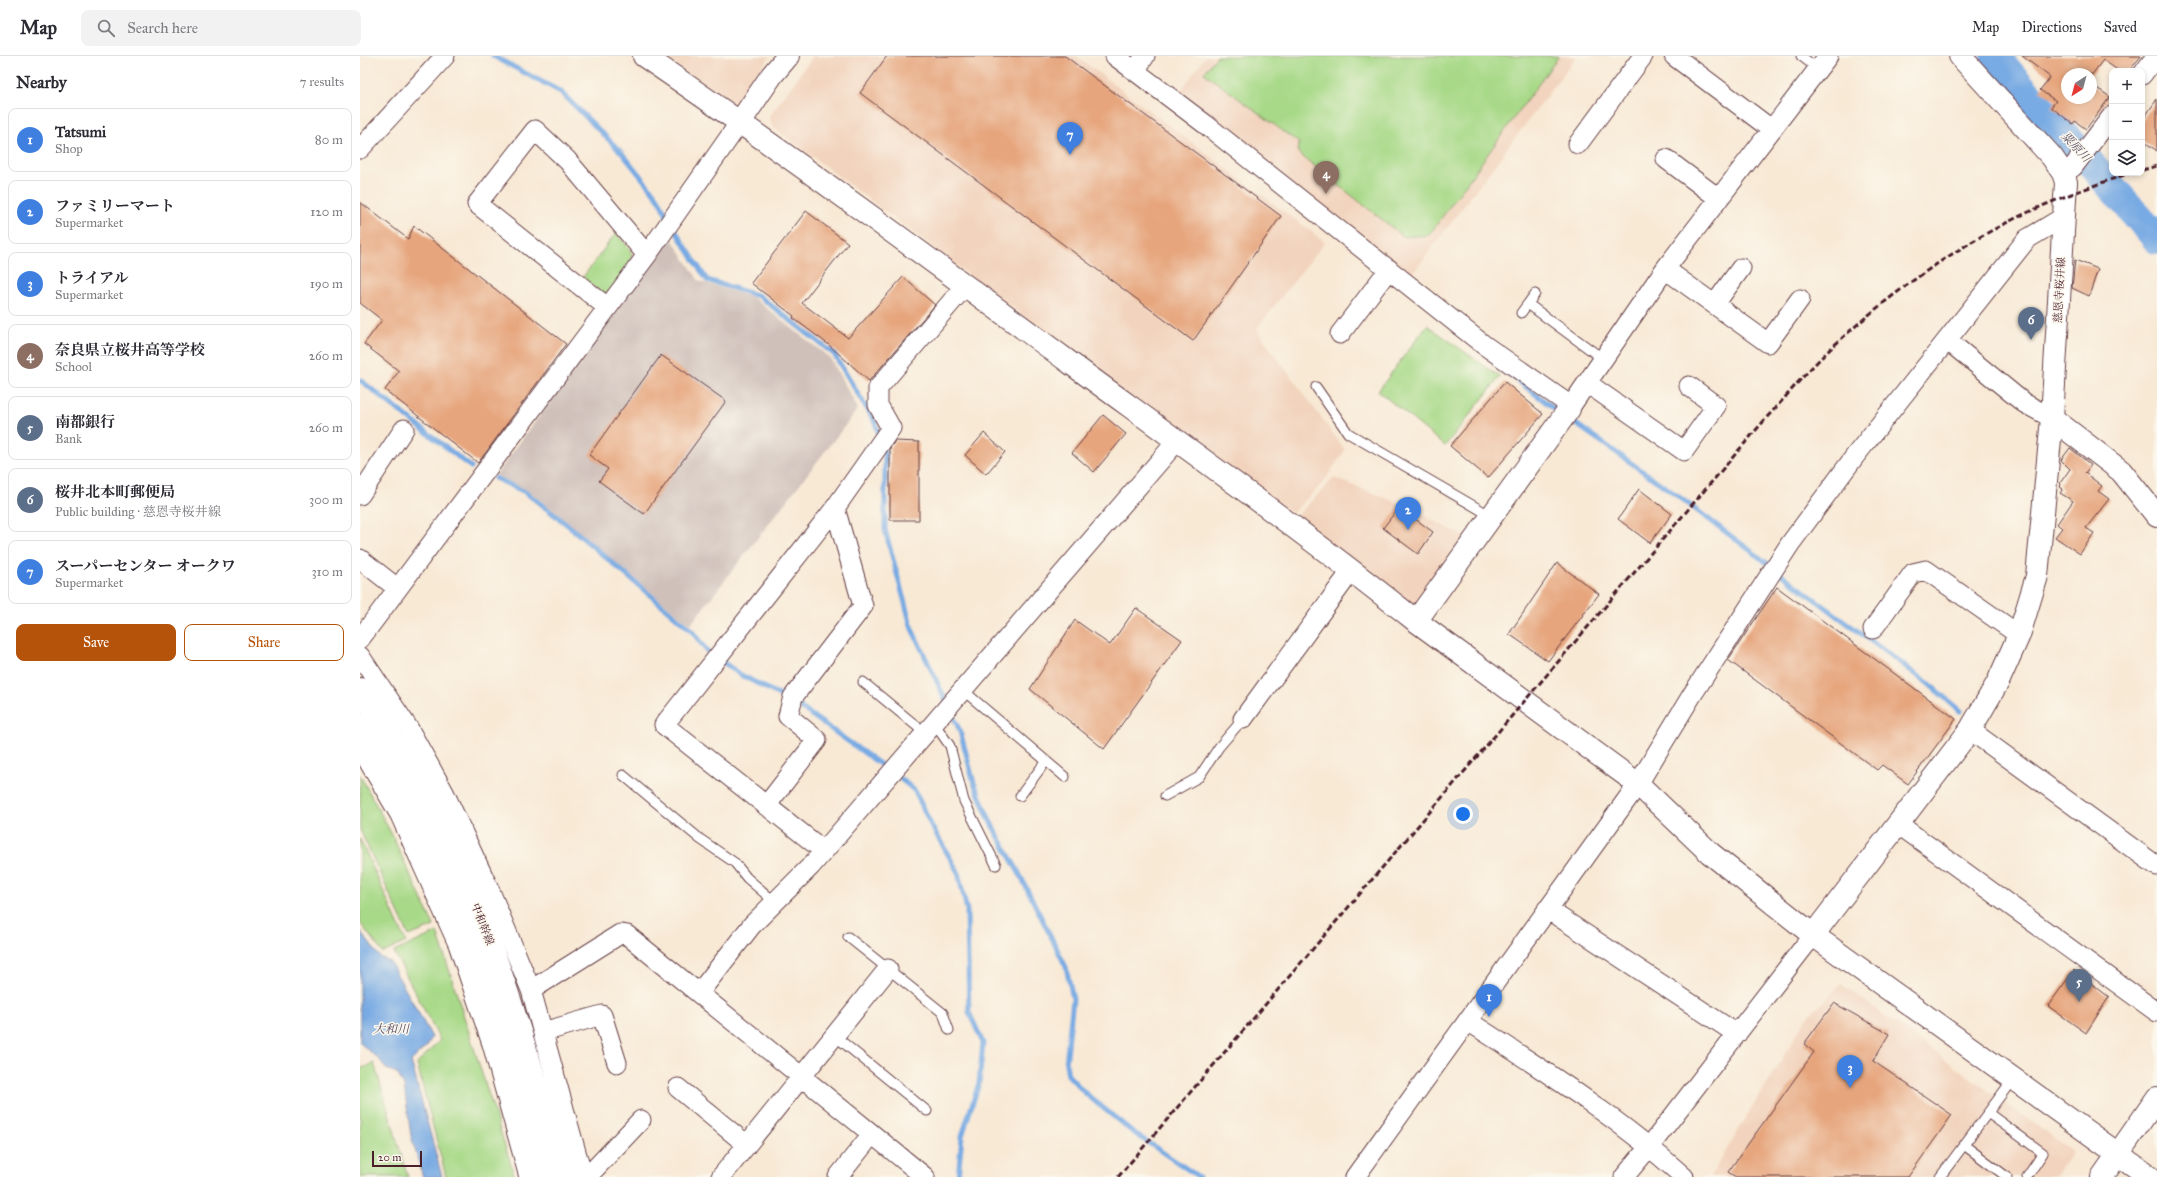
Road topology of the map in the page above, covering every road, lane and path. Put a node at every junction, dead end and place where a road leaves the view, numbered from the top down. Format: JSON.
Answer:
{"nodes":[{"id":1,"x":445,"y":56,"type":"edge"},
{"id":2,"x":644,"y":56,"type":"edge"},
{"id":3,"x":788,"y":56,"type":"edge"},
{"id":4,"x":1116,"y":56,"type":"edge"},
{"id":5,"x":1145,"y":56,"type":"edge"},
{"id":6,"x":1643,"y":56,"type":"edge"},
{"id":7,"x":1674,"y":56,"type":"edge"},
{"id":8,"x":1800,"y":56,"type":"edge"},
{"id":9,"x":1960,"y":56,"type":"edge"},
{"id":10,"x":2156,"y":56,"type":"edge"},
{"id":11,"x":1823,"y":62,"type":"edge"},
{"id":12,"x":1135,"y":71,"type":"junction"},
{"id":13,"x":2145,"y":71,"type":"edge"},
{"id":14,"x":2109,"y":120,"type":"edge"},
{"id":15,"x":740,"y":122,"type":"junction"},
{"id":16,"x":1771,"y":129,"type":"junction"},
{"id":17,"x":1578,"y":144,"type":"dead end"},
{"id":18,"x":360,"y":150,"type":"edge"},
{"id":19,"x":1666,"y":159,"type":"dead end"},
{"id":20,"x":2068,"y":170,"type":"junction"},
{"id":21,"x":1718,"y":198,"type":"junction"},
{"id":22,"x":2062,"y":218,"type":"junction"},
{"id":23,"x":647,"y":256,"type":"junction"},
{"id":24,"x":1741,"y":268,"type":"dead end"},
{"id":25,"x":1665,"y":269,"type":"junction"},
{"id":26,"x":1384,"y":275,"type":"junction"},
{"id":27,"x":965,"y":286,"type":"junction"},
{"id":28,"x":1535,"y":294,"type":"dead end"},
{"id":29,"x":1800,"y":299,"type":"dead end"},
{"id":30,"x":1528,"y":304,"type":"junction"},
{"id":31,"x":1715,"y":304,"type":"junction"},
{"id":32,"x":607,"y":307,"type":"junction"},
{"id":33,"x":1521,"y":313,"type":"dead end"},
{"id":34,"x":1340,"y":334,"type":"dead end"},
{"id":35,"x":1946,"y":340,"type":"junction"},
{"id":36,"x":1603,"y":359,"type":"junction"},
{"id":37,"x":1586,"y":383,"type":"junction"},
{"id":38,"x":1689,"y":386,"type":"dead end"},
{"id":39,"x":1316,"y":387,"type":"dead end"},
{"id":40,"x":1566,"y":412,"type":"junction"},
{"id":41,"x":2052,"y":418,"type":"junction"},
{"id":42,"x":404,"y":429,"type":"dead end"},
{"id":43,"x":1178,"y":442,"type":"junction"},
{"id":44,"x":360,"y":495,"type":"edge"},
{"id":45,"x":835,"y":508,"type":"junction"},
{"id":46,"x":2156,"y":514,"type":"edge"},
{"id":47,"x":1491,"y":516,"type":"junction"},
{"id":48,"x":360,"y":559,"type":"edge"},
{"id":49,"x":1352,"y":570,"type":"junction"},
{"id":50,"x":397,"y":588,"type":"junction"},
{"id":51,"x":1416,"y":621,"type":"junction"},
{"id":52,"x":1873,"y":629,"type":"dead end"},
{"id":53,"x":362,"y":631,"type":"edge"},
{"id":54,"x":2020,"y":635,"type":"junction"},
{"id":55,"x":360,"y":656,"type":"edge"},
{"id":56,"x":863,"y":682,"type":"dead end"},
{"id":57,"x":360,"y":689,"type":"edge"},
{"id":58,"x":964,"y":691,"type":"junction"},
{"id":59,"x":939,"y":718,"type":"junction"},
{"id":60,"x":1243,"y":719,"type":"joint"},
{"id":61,"x":360,"y":724,"type":"edge"},
{"id":62,"x":1970,"y":730,"type":"junction"},
{"id":63,"x":360,"y":747,"type":"edge"},
{"id":64,"x":1046,"y":761,"type":"junction"},
{"id":65,"x":624,"y":775,"type":"dead end"},
{"id":66,"x":1065,"y":777,"type":"dead end"},
{"id":67,"x":1638,"y":784,"type":"junction"},
{"id":68,"x":1020,"y":796,"type":"dead end"},
{"id":69,"x":1165,"y":796,"type":"dead end"},
{"id":70,"x":766,"y":806,"type":"junction"},
{"id":71,"x":1898,"y":824,"type":"junction"},
{"id":72,"x":824,"y":851,"type":"junction"},
{"id":73,"x":996,"y":865,"type":"dead end"},
{"id":74,"x":2157,"y":866,"type":"edge"},
{"id":75,"x":776,"y":903,"type":"junction"},
{"id":76,"x":1547,"y":909,"type":"junction"},
{"id":77,"x":1813,"y":935,"type":"junction"},
{"id":78,"x":848,"y":937,"type":"dead end"},
{"id":79,"x":888,"y":969,"type":"junction"},
{"id":80,"x":531,"y":990,"type":"junction"},
{"id":81,"x":699,"y":993,"type":"junction"},
{"id":82,"x":2157,"y":1012,"type":"edge"},
{"id":83,"x":1468,"y":1021,"type":"junction"},
{"id":84,"x":949,"y":1030,"type":"dead end"},
{"id":85,"x":543,"y":1032,"type":"junction"},
{"id":86,"x":1737,"y":1034,"type":"junction"},
{"id":87,"x":835,"y":1036,"type":"junction"},
{"id":88,"x":617,"y":1063,"type":"dead end"},
{"id":89,"x":802,"y":1077,"type":"junction"},
{"id":90,"x":2013,"y":1079,"type":"junction"},
{"id":91,"x":678,"y":1088,"type":"dead end"},
{"id":92,"x":2157,"y":1098,"type":"edge"},
{"id":93,"x":927,"y":1111,"type":"dead end"},
{"id":94,"x":1988,"y":1113,"type":"junction"},
{"id":95,"x":641,"y":1120,"type":"dead end"},
{"id":96,"x":872,"y":1134,"type":"junction"},
{"id":97,"x":747,"y":1145,"type":"junction"},
{"id":98,"x":1964,"y":1145,"type":"junction"},
{"id":99,"x":1650,"y":1146,"type":"junction"},
{"id":100,"x":2117,"y":1153,"type":"junction"},
{"id":101,"x":1942,"y":1176,"type":"edge"},
{"id":102,"x":529,"y":1177,"type":"edge"},
{"id":103,"x":545,"y":1177,"type":"edge"},
{"id":104,"x":565,"y":1177,"type":"edge"},
{"id":105,"x":582,"y":1177,"type":"edge"},
{"id":106,"x":587,"y":1177,"type":"edge"},
{"id":107,"x":721,"y":1177,"type":"edge"},
{"id":108,"x":838,"y":1177,"type":"edge"},
{"id":109,"x":925,"y":1177,"type":"edge"},
{"id":110,"x":1355,"y":1177,"type":"edge"},
{"id":111,"x":1624,"y":1177,"type":"edge"},
{"id":112,"x":1684,"y":1177,"type":"edge"},
{"id":113,"x":2007,"y":1177,"type":"edge"},
{"id":114,"x":2027,"y":1177,"type":"edge"},
{"id":115,"x":2102,"y":1177,"type":"edge"},
{"id":116,"x":2150,"y":1177,"type":"edge"}],
"edges":[{"from":1,"to":18,"type":"street"},
{"from":2,"to":15,"type":"street"},
{"from":3,"to":15,"type":"street"},
{"from":4,"to":12,"type":"street"},
{"from":5,"to":12,"type":"street"},
{"from":6,"to":17,"type":"street"},
{"from":7,"to":16,"type":"street"},
{"from":8,"to":11,"type":"lane"},
{"from":9,"to":20,"type":"street","name":"慈恩寺桜井線"},
{"from":10,"to":13,"type":"street"},
{"from":11,"to":16,"type":"street"},
{"from":12,"to":26,"type":"street"},
{"from":14,"to":20,"type":"street"},
{"from":15,"to":23,"type":"street"},
{"from":15,"to":27,"type":"street"},
{"from":16,"to":21,"type":"street"},
{"from":19,"to":21,"type":"street"},
{"from":20,"to":22,"type":"street","name":"慈恩寺桜井線"},
{"from":21,"to":25,"type":"street"},
{"from":22,"to":35,"type":"street"},
{"from":22,"to":41,"type":"street","name":"慈恩寺桜井線"},
{"from":23,"to":32,"type":"street"},
{"from":23,"to":32,"type":"street"},
{"from":24,"to":31,"type":"street"},
{"from":25,"to":31,"type":"street"},
{"from":25,"to":36,"type":"street"},
{"from":26,"to":34,"type":"street"},
{"from":26,"to":40,"type":"street"},
{"from":27,"to":43,"type":"street"},
{"from":27,"to":45,"type":"street"},
{"from":28,"to":30,"type":"lane"},
{"from":29,"to":31,"type":"street"},
{"from":30,"to":33,"type":"lane"},
{"from":30,"to":36,"type":"lane"},
{"from":32,"to":50,"type":"street"},
{"from":35,"to":41,"type":"street"},
{"from":35,"to":67,"type":"street"},
{"from":36,"to":37,"type":"street"},
{"from":37,"to":38,"type":"street"},
{"from":37,"to":40,"type":"street"},
{"from":39,"to":47,"type":"lane"},
{"from":40,"to":47,"type":"street"},
{"from":41,"to":46,"type":"street"},
{"from":41,"to":54,"type":"street","name":"慈恩寺桜井線"},
{"from":42,"to":44,"type":"street"},
{"from":43,"to":49,"type":"street"},
{"from":43,"to":58,"type":"street"},
{"from":45,"to":70,"type":"street"},
{"from":45,"to":70,"type":"street"},
{"from":47,"to":51,"type":"street"},
{"from":48,"to":50,"type":"street"},
{"from":49,"to":51,"type":"street"},
{"from":49,"to":60,"type":"street"},
{"from":50,"to":53,"type":"street"},
{"from":51,"to":67,"type":"street"},
{"from":52,"to":54,"type":"street"},
{"from":54,"to":62,"type":"street","name":"慈恩寺桜井線"},
{"from":55,"to":80,"type":"street"},
{"from":56,"to":59,"type":"lane"},
{"from":57,"to":104,"type":"street","name":"中和幹線"},
{"from":58,"to":59,"type":"street"},
{"from":58,"to":64,"type":"lane"},
{"from":59,"to":72,"type":"street"},
{"from":59,"to":73,"type":"lane"},
{"from":60,"to":69,"type":"lane"},
{"from":61,"to":103,"type":"street","name":"中和幹線"},
{"from":62,"to":71,"type":"street","name":"慈恩寺桜井線"},
{"from":62,"to":74,"type":"street"},
{"from":63,"to":102,"type":"street"},
{"from":64,"to":66,"type":"lane"},
{"from":64,"to":68,"type":"lane"},
{"from":65,"to":75,"type":"lane"},
{"from":67,"to":76,"type":"street"},
{"from":67,"to":77,"type":"street"},
{"from":70,"to":72,"type":"street"},
{"from":71,"to":77,"type":"street","name":"慈恩寺桜井線"},
{"from":71,"to":82,"type":"street"},
{"from":72,"to":75,"type":"street"},
{"from":75,"to":81,"type":"street"},
{"from":76,"to":83,"type":"street"},
{"from":76,"to":86,"type":"street"},
{"from":77,"to":86,"type":"street"},
{"from":77,"to":90,"type":"street"},
{"from":78,"to":79,"type":"lane"},
{"from":79,"to":84,"type":"lane"},
{"from":79,"to":87,"type":"street"},
{"from":80,"to":81,"type":"street"},
{"from":80,"to":85,"type":"street"},
{"from":81,"to":89,"type":"street"},
{"from":83,"to":99,"type":"street"},
{"from":83,"to":110,"type":"street"},
{"from":85,"to":88,"type":"street"},
{"from":85,"to":105,"type":"street"},
{"from":86,"to":99,"type":"street"},
{"from":87,"to":89,"type":"street"},
{"from":87,"to":93,"type":"lane"},
{"from":89,"to":96,"type":"street"},
{"from":89,"to":97,"type":"street"},
{"from":90,"to":94,"type":"lane"},
{"from":90,"to":100,"type":"street"},
{"from":91,"to":97,"type":"street"},
{"from":92,"to":100,"type":"street"},
{"from":94,"to":98,"type":"lane"},
{"from":94,"to":114,"type":"lane"},
{"from":95,"to":106,"type":"street"},
{"from":96,"to":108,"type":"street"},
{"from":96,"to":109,"type":"street"},
{"from":97,"to":107,"type":"street"},
{"from":98,"to":101,"type":"lane"},
{"from":98,"to":113,"type":"lane"},
{"from":99,"to":111,"type":"street"},
{"from":99,"to":112,"type":"street"},
{"from":100,"to":115,"type":"street"},
{"from":100,"to":116,"type":"street"}]}
